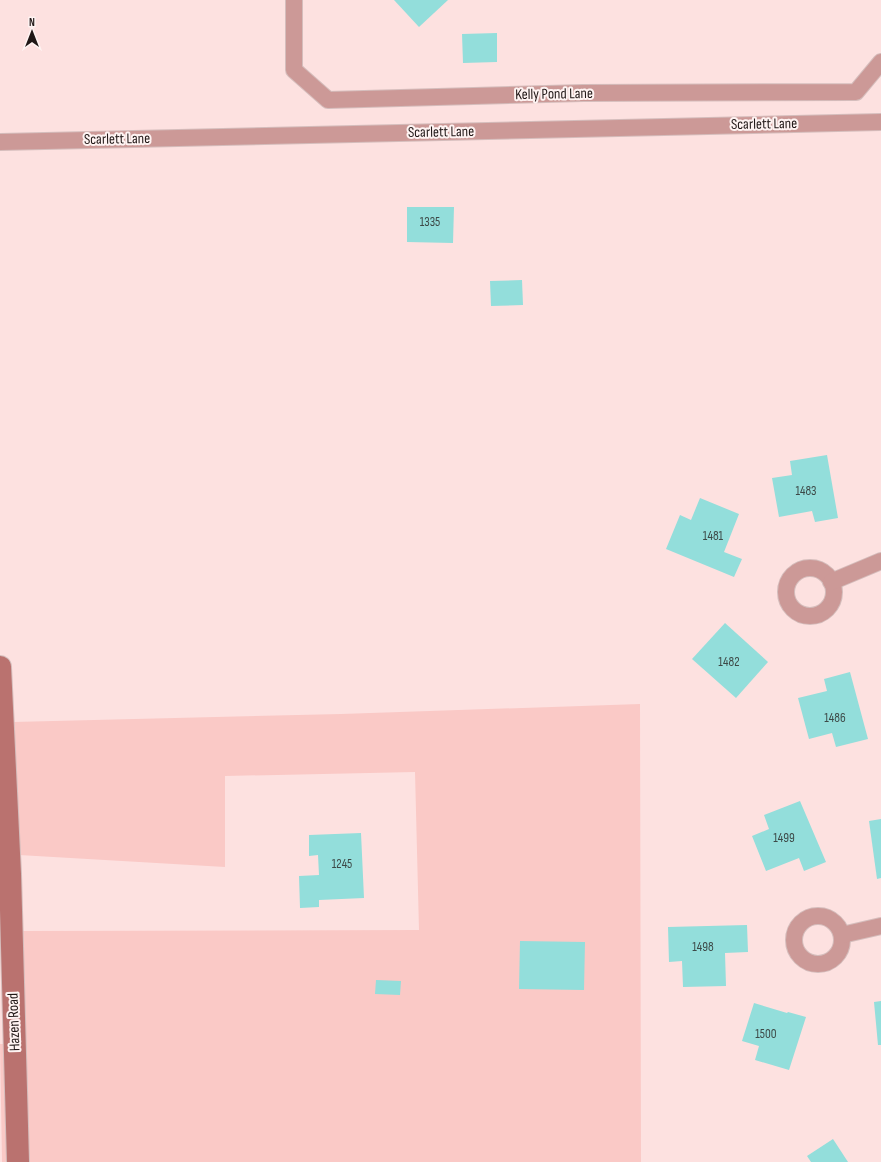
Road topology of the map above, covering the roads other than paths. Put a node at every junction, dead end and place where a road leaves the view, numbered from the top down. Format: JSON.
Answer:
{"nodes":[{"id":1,"x":294,"y":0,"type":"edge"},
{"id":2,"x":881,"y":62,"type":"edge"},
{"id":3,"x":881,"y":122,"type":"edge"},
{"id":4,"x":0,"y":142,"type":"edge"},
{"id":5,"x":881,"y":561,"type":"edge"},
{"id":6,"x":831,"y":582,"type":"dead end"},
{"id":7,"x":0,"y":666,"type":"edge"},
{"id":8,"x":881,"y":926,"type":"edge"},
{"id":9,"x":842,"y":935,"type":"dead end"},
{"id":10,"x":18,"y":1162,"type":"edge"}],
"edges":[{"from":1,"to":2,"type":"street","name":"Kelly Pond Lane"},
{"from":3,"to":4,"type":"street","name":"Scarlett Lane"},
{"from":5,"to":6,"type":"street"},
{"from":7,"to":10,"type":"street","name":"Hazen Road"},
{"from":8,"to":9,"type":"street"}]}
